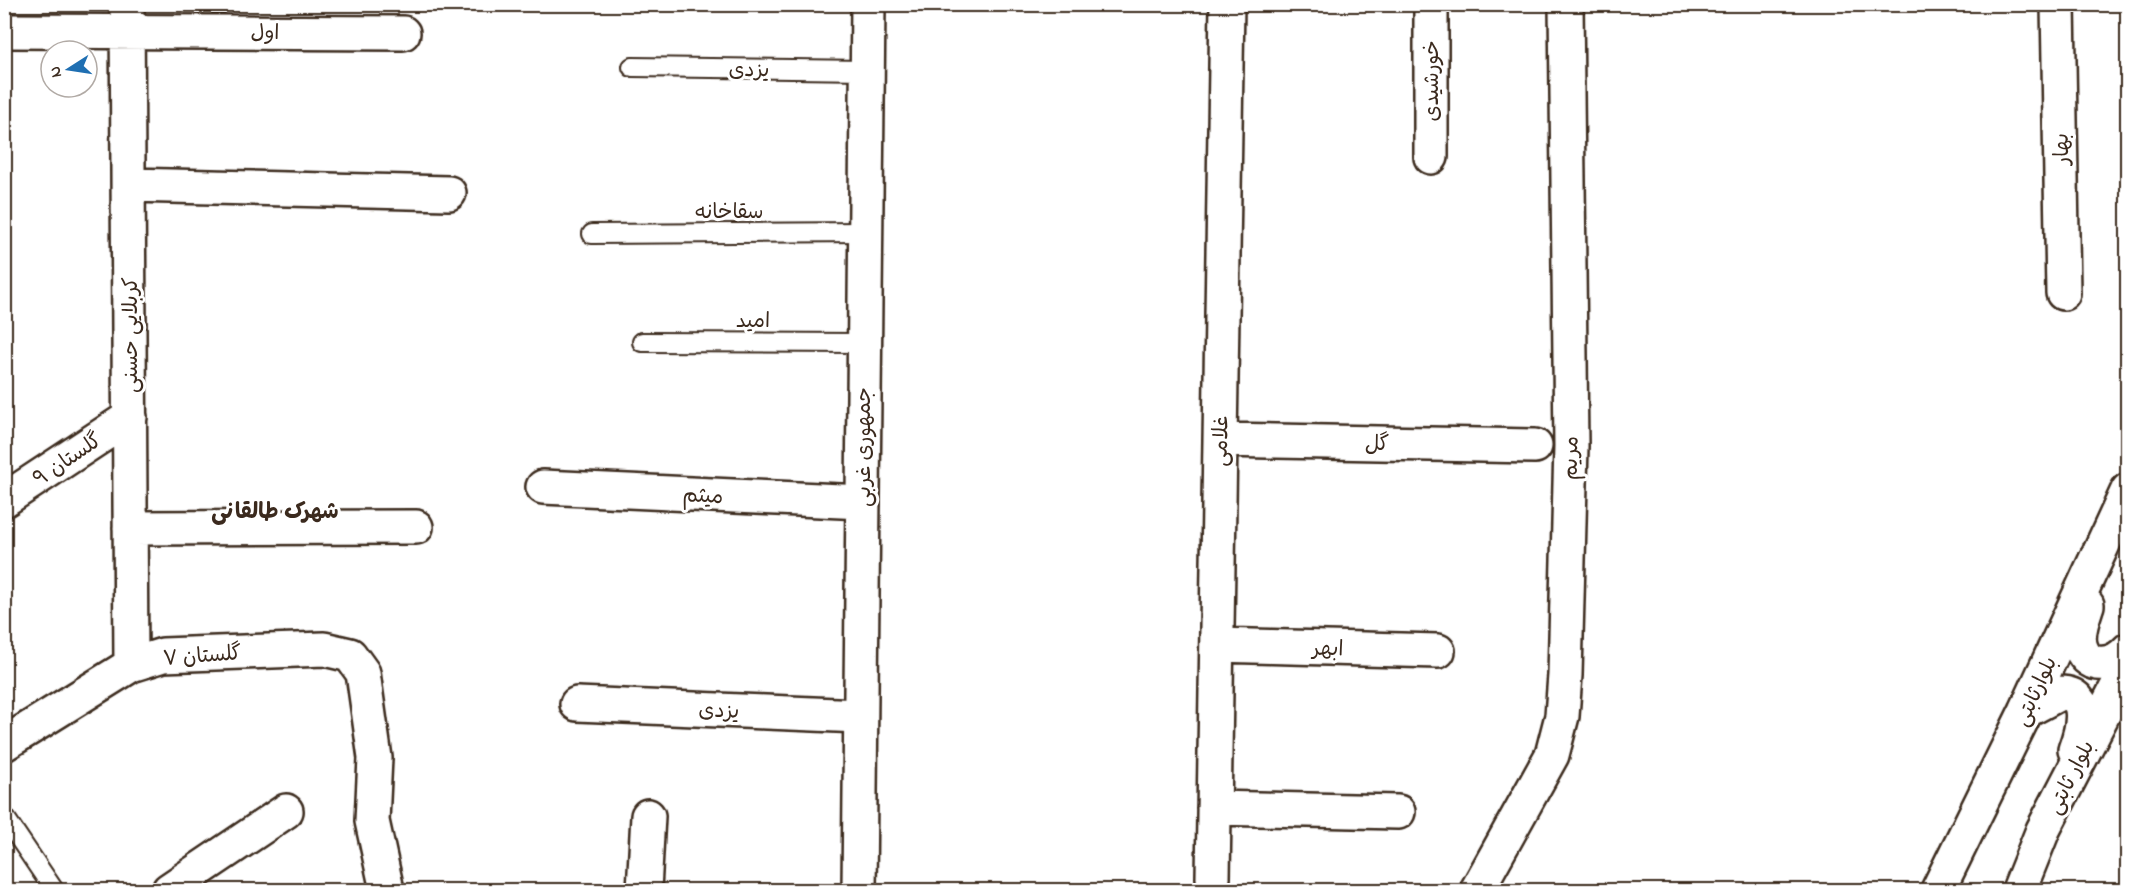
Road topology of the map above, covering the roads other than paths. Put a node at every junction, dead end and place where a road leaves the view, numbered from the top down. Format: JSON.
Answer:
{"nodes":[{"id":1,"x":868,"y":4,"type":"edge"},
{"id":2,"x":1227,"y":4,"type":"edge"},
{"id":3,"x":1431,"y":4,"type":"edge"},
{"id":4,"x":1566,"y":4,"type":"edge"},
{"id":5,"x":2058,"y":4,"type":"edge"},
{"id":6,"x":127,"y":18,"type":"edge"},
{"id":7,"x":4,"y":31,"type":"edge"},
{"id":8,"x":403,"y":33,"type":"dead end"},
{"id":9,"x":632,"y":67,"type":"dead end"},
{"id":10,"x":867,"y":70,"type":"junction"},
{"id":11,"x":1431,"y":157,"type":"dead end"},
{"id":12,"x":129,"y":184,"type":"junction"},
{"id":13,"x":449,"y":193,"type":"dead end"},
{"id":14,"x":866,"y":232,"type":"junction"},
{"id":15,"x":592,"y":234,"type":"dead end"},
{"id":16,"x":2063,"y":293,"type":"dead end"},
{"id":17,"x":642,"y":342,"type":"dead end"},
{"id":18,"x":864,"y":343,"type":"junction"},
{"id":19,"x":130,"y":417,"type":"junction"},
{"id":20,"x":1220,"y":440,"type":"junction"},
{"id":21,"x":1534,"y":446,"type":"dead end"},
{"id":22,"x":543,"y":487,"type":"dead end"},
{"id":23,"x":2127,"y":490,"type":"edge"},
{"id":24,"x":4,"y":500,"type":"edge"},
{"id":25,"x":863,"y":502,"type":"junction"},
{"id":26,"x":416,"y":527,"type":"dead end"},
{"id":27,"x":130,"y":528,"type":"junction"},
{"id":28,"x":2110,"y":529,"type":"junction"},
{"id":29,"x":1217,"y":645,"type":"junction"},
{"id":30,"x":2127,"y":650,"type":"edge"},
{"id":31,"x":1438,"y":651,"type":"dead end"},
{"id":32,"x":131,"y":665,"type":"junction"},
{"id":33,"x":2127,"y":666,"type":"edge"},
{"id":34,"x":577,"y":704,"type":"dead end"},
{"id":35,"x":2026,"y":711,"type":"junction"},
{"id":36,"x":860,"y":716,"type":"junction"},
{"id":37,"x":4,"y":744,"type":"edge"},
{"id":38,"x":1214,"y":808,"type":"junction"},
{"id":39,"x":286,"y":811,"type":"dead end"},
{"id":40,"x":1398,"y":812,"type":"dead end"},
{"id":41,"x":4,"y":816,"type":"edge"},
{"id":42,"x":648,"y":816,"type":"dead end"},
{"id":43,"x":2043,"y":830,"type":"junction"},
{"id":44,"x":1213,"y":878,"type":"dead end"},
{"id":45,"x":54,"y":891,"type":"edge"},
{"id":46,"x":169,"y":891,"type":"edge"},
{"id":47,"x":387,"y":891,"type":"edge"},
{"id":48,"x":644,"y":891,"type":"edge"},
{"id":49,"x":858,"y":891,"type":"edge"},
{"id":50,"x":1477,"y":891,"type":"edge"},
{"id":51,"x":1938,"y":891,"type":"edge"},
{"id":52,"x":2019,"y":891,"type":"edge"}],
"edges":[{"from":1,"to":10,"type":"street","name":"جمهوری غربی"},
{"from":2,"to":20,"type":"street","name":"غلامی"},
{"from":3,"to":11,"type":"street","name":"خورشیدی"},
{"from":4,"to":50,"type":"street","name":"مریم"},
{"from":5,"to":16,"type":"street","name":"بهار"},
{"from":6,"to":7,"type":"street","name":"اول"},
{"from":6,"to":8,"type":"street","name":"اول"},
{"from":6,"to":12,"type":"street","name":"کربلایی حسنی"},
{"from":9,"to":10,"type":"lane","name":"یزدی"},
{"from":10,"to":14,"type":"street","name":"جمهوری غربی"},
{"from":12,"to":13,"type":"street"},
{"from":12,"to":19,"type":"street","name":"کربلایی حسنی"},
{"from":14,"to":15,"type":"lane","name":"سقاخانه"},
{"from":14,"to":18,"type":"street","name":"جمهوری غربی"},
{"from":17,"to":18,"type":"lane","name":"امید"},
{"from":18,"to":25,"type":"street","name":"جمهوری غربی"},
{"from":19,"to":24,"type":"street","name":"گلستان ۹"},
{"from":19,"to":27,"type":"street","name":"کربلایی حسنی"},
{"from":20,"to":21,"type":"street","name":"گل"},
{"from":20,"to":29,"type":"street","name":"غلامی"},
{"from":22,"to":25,"type":"street","name":"میثم"},
{"from":23,"to":28,"type":"street","name":"بلوارثابتی"},
{"from":25,"to":36,"type":"street","name":"جمهوری غربی"},
{"from":26,"to":27,"type":"street"},
{"from":27,"to":32,"type":"street","name":"کربلایی حسنی"},
{"from":28,"to":30,"type":"street"},
{"from":28,"to":35,"type":"street","name":"بلوارثابتی"},
{"from":29,"to":31,"type":"street","name":"ابهر"},
{"from":29,"to":38,"type":"street","name":"غلامی"},
{"from":32,"to":37,"type":"street","name":"گلستان ۷"},
{"from":32,"to":47,"type":"street","name":"گلستان ۷"},
{"from":33,"to":43,"type":"street","name":"بلوار ثابتی"},
{"from":34,"to":36,"type":"street","name":"یزدی"},
{"from":35,"to":43,"type":"street"},
{"from":35,"to":51,"type":"street","name":"بلوارثابتی"},
{"from":36,"to":49,"type":"street","name":"جمهوری غربی"},
{"from":38,"to":40,"type":"street"},
{"from":38,"to":44,"type":"street","name":"غلامی"},
{"from":39,"to":46,"type":"street"},
{"from":41,"to":45,"type":"lane"},
{"from":42,"to":48,"type":"street"},
{"from":43,"to":52,"type":"street","name":"بلوار ثابتی"}]}
